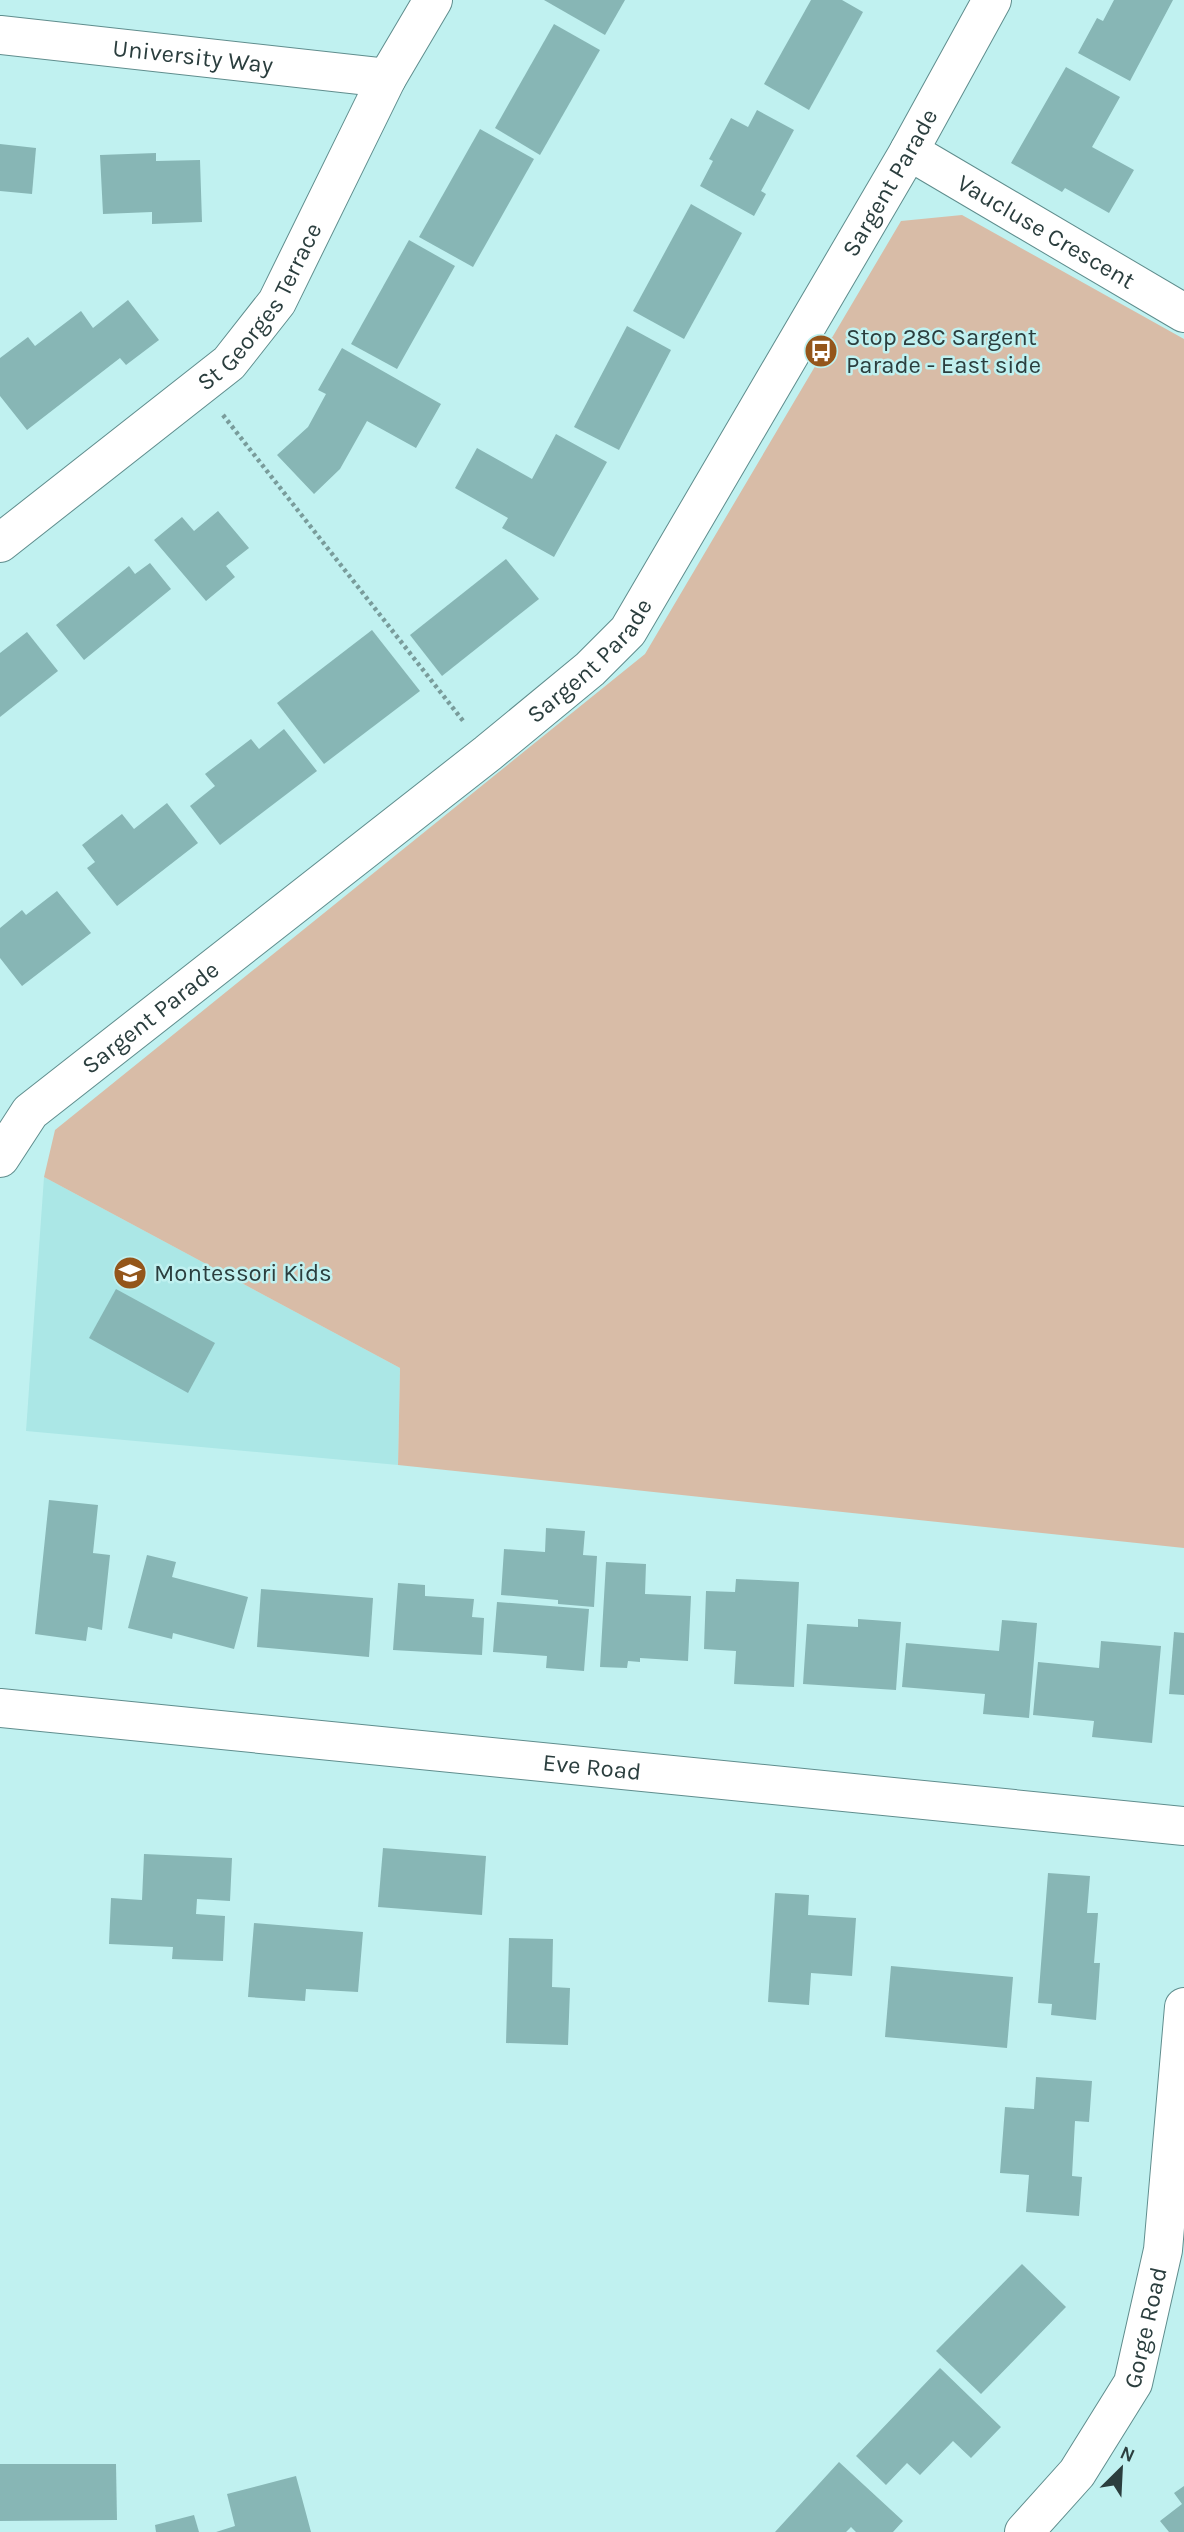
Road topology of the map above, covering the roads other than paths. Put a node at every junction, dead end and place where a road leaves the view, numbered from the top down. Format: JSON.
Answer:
{"nodes":[{"id":1,"x":433,"y":0,"type":"edge"},
{"id":2,"x":992,"y":0,"type":"edge"},
{"id":3,"x":0,"y":34,"type":"edge"},
{"id":4,"x":387,"y":78,"type":"junction"},
{"id":5,"x":909,"y":151,"type":"junction"},
{"id":6,"x":1184,"y":313,"type":"edge"},
{"id":7,"x":0,"y":543,"type":"edge"},
{"id":8,"x":0,"y":1158,"type":"edge"},
{"id":9,"x":0,"y":1708,"type":"edge"},
{"id":10,"x":1184,"y":1826,"type":"edge"},
{"id":11,"x":1184,"y":2007,"type":"edge"},
{"id":12,"x":1024,"y":2532,"type":"edge"}],
"edges":[{"from":1,"to":4,"type":"street","name":"St Georges Terrace"},
{"from":2,"to":5,"type":"street","name":"Sargent Parade"},
{"from":3,"to":4,"type":"street","name":"University Way"},
{"from":4,"to":7,"type":"street","name":"St Georges Terrace"},
{"from":5,"to":6,"type":"street","name":"Vaucluse Crescent"},
{"from":5,"to":8,"type":"street","name":"Sargent Parade"},
{"from":9,"to":10,"type":"street","name":"Eve Road"},
{"from":11,"to":12,"type":"street","name":"Gorge Road"}]}
